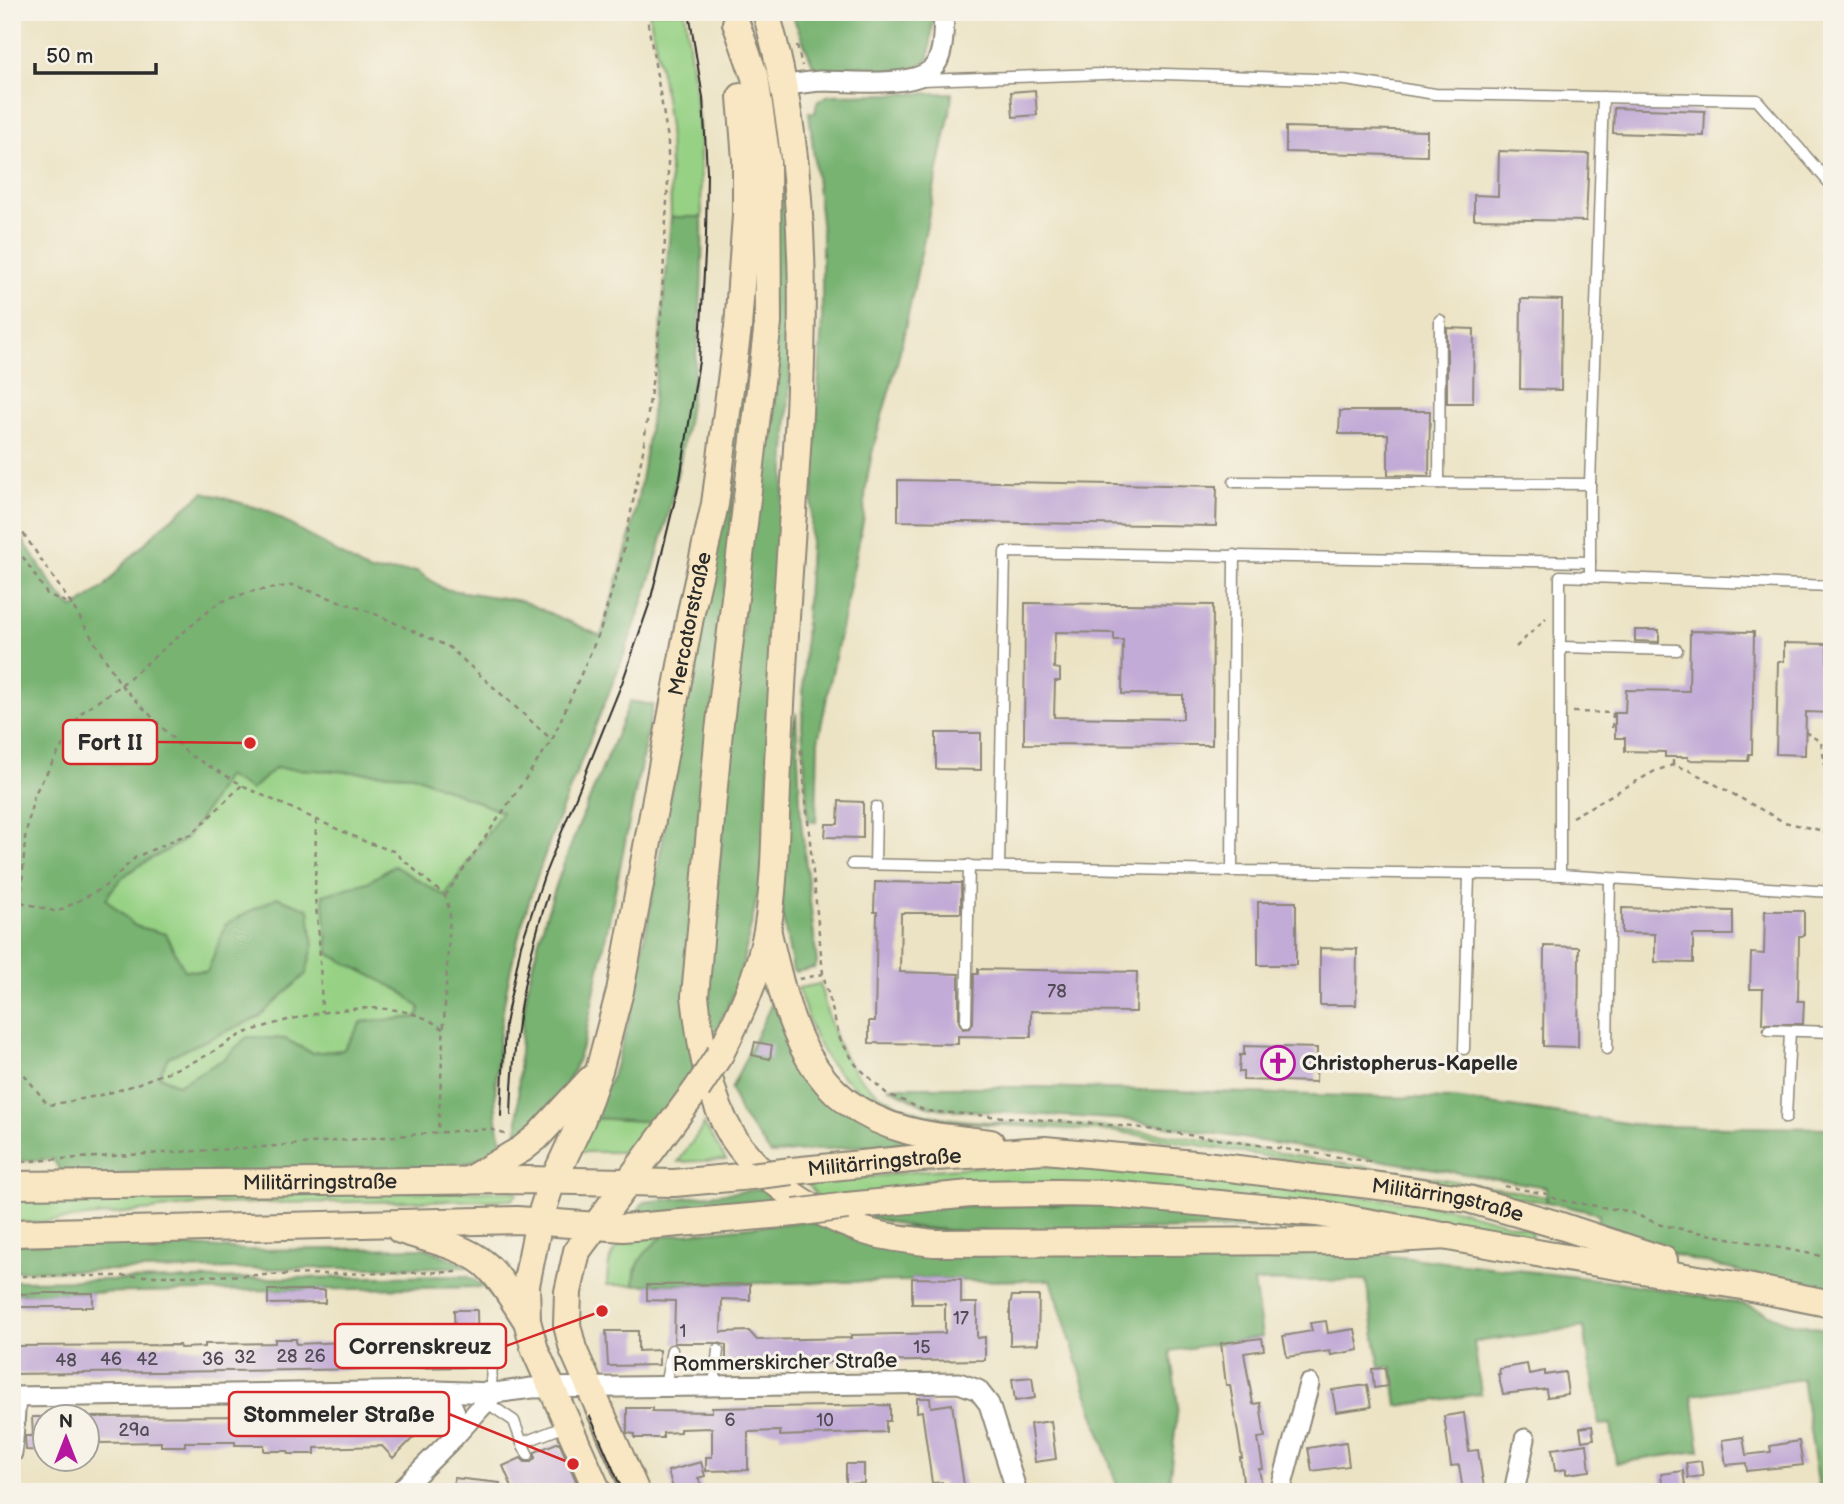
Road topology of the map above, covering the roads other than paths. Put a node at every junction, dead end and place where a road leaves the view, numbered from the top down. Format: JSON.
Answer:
{"nodes":[{"id":1,"x":766,"y":12,"type":"edge"},
{"id":2,"x":944,"y":12,"type":"edge"},
{"id":3,"x":735,"y":17,"type":"edge"},
{"id":4,"x":904,"y":80,"type":"junction"},
{"id":5,"x":783,"y":85,"type":"junction"},
{"id":6,"x":1602,"y":97,"type":"junction"},
{"id":7,"x":1832,"y":186,"type":"edge"},
{"id":8,"x":1440,"y":320,"type":"dead end"},
{"id":9,"x":1234,"y":482,"type":"dead end"},
{"id":10,"x":1438,"y":483,"type":"junction"},
{"id":11,"x":1590,"y":484,"type":"junction"},
{"id":12,"x":1234,"y":555,"type":"junction"},
{"id":13,"x":1590,"y":562,"type":"junction"},
{"id":14,"x":1590,"y":577,"type":"junction"},
{"id":15,"x":1832,"y":586,"type":"edge"},
{"id":16,"x":1560,"y":648,"type":"junction"},
{"id":17,"x":1677,"y":650,"type":"dead end"},
{"id":18,"x":876,"y":807,"type":"dead end"},
{"id":19,"x":852,"y":864,"type":"dead end"},
{"id":20,"x":875,"y":864,"type":"junction"},
{"id":21,"x":969,"y":865,"type":"junction"},
{"id":22,"x":999,"y":866,"type":"junction"},
{"id":23,"x":1232,"y":871,"type":"junction"},
{"id":24,"x":1469,"y":875,"type":"junction"},
{"id":25,"x":1560,"y":875,"type":"junction"},
{"id":26,"x":1610,"y":879,"type":"junction"},
{"id":27,"x":1832,"y":892,"type":"edge"},
{"id":28,"x":767,"y":930,"type":"junction"},
{"id":29,"x":966,"y":1022,"type":"dead end"},
{"id":30,"x":1769,"y":1030,"type":"dead end"},
{"id":31,"x":1790,"y":1031,"type":"junction"},
{"id":32,"x":1832,"y":1032,"type":"edge"},
{"id":33,"x":1464,"y":1049,"type":"dead end"},
{"id":34,"x":1607,"y":1049,"type":"dead end"},
{"id":35,"x":600,"y":1068,"type":"junction"},
{"id":36,"x":1786,"y":1118,"type":"dead end"},
{"id":37,"x":1045,"y":1150,"type":"junction"},
{"id":38,"x":631,"y":1180,"type":"junction"},
{"id":39,"x":465,"y":1182,"type":"junction"},
{"id":40,"x":12,"y":1185,"type":"edge"},
{"id":41,"x":554,"y":1208,"type":"junction"},
{"id":42,"x":381,"y":1223,"type":"junction"},
{"id":43,"x":1555,"y":1224,"type":"junction"},
{"id":44,"x":12,"y":1233,"type":"edge"},
{"id":45,"x":1448,"y":1236,"type":"junction"},
{"id":46,"x":1548,"y":1255,"type":"junction"},
{"id":47,"x":1742,"y":1286,"type":"junction"},
{"id":48,"x":1832,"y":1304,"type":"edge"},
{"id":49,"x":527,"y":1321,"type":"junction"},
{"id":50,"x":488,"y":1330,"type":"dead end"},
{"id":51,"x":672,"y":1350,"type":"dead end"},
{"id":52,"x":718,"y":1350,"type":"dead end"},
{"id":53,"x":1308,"y":1384,"type":"dead end"},
{"id":54,"x":665,"y":1386,"type":"junction"},
{"id":55,"x":714,"y":1386,"type":"junction"},
{"id":56,"x":591,"y":1387,"type":"junction"},
{"id":57,"x":552,"y":1388,"type":"junction"},
{"id":58,"x":437,"y":1391,"type":"junction"},
{"id":59,"x":490,"y":1396,"type":"junction"},
{"id":60,"x":14,"y":1397,"type":"edge"},
{"id":61,"x":568,"y":1425,"type":"junction"},
{"id":62,"x":453,"y":1438,"type":"junction"},
{"id":63,"x":1525,"y":1439,"type":"dead end"},
{"id":64,"x":522,"y":1443,"type":"junction"},
{"id":65,"x":12,"y":1453,"type":"edge"},
{"id":66,"x":528,"y":1455,"type":"dead end"},
{"id":67,"x":596,"y":1491,"type":"edge"},
{"id":68,"x":400,"y":1492,"type":"edge"},
{"id":69,"x":636,"y":1492,"type":"edge"},
{"id":70,"x":1017,"y":1492,"type":"edge"},
{"id":71,"x":1280,"y":1492,"type":"edge"},
{"id":72,"x":1514,"y":1492,"type":"edge"}],
"edges":[{"from":1,"to":5,"type":"main road"},
{"from":2,"to":4,"type":"street"},
{"from":3,"to":35,"type":"main road","name":"Mercatorstraße"},
{"from":3,"to":45,"type":"main road"},
{"from":4,"to":5,"type":"street"},
{"from":4,"to":6,"type":"lane"},
{"from":5,"to":28,"type":"main road"},
{"from":6,"to":7,"type":"lane"},
{"from":6,"to":11,"type":"lane"},
{"from":8,"to":10,"type":"lane"},
{"from":9,"to":10,"type":"lane"},
{"from":10,"to":11,"type":"lane"},
{"from":11,"to":13,"type":"lane"},
{"from":12,"to":13,"type":"lane"},
{"from":12,"to":22,"type":"lane"},
{"from":12,"to":23,"type":"lane"},
{"from":13,"to":14,"type":"lane"},
{"from":14,"to":15,"type":"lane"},
{"from":14,"to":16,"type":"lane"},
{"from":16,"to":17,"type":"lane"},
{"from":16,"to":25,"type":"lane"},
{"from":18,"to":20,"type":"lane"},
{"from":19,"to":20,"type":"lane"},
{"from":20,"to":21,"type":"lane"},
{"from":21,"to":22,"type":"lane"},
{"from":21,"to":29,"type":"lane"},
{"from":22,"to":23,"type":"lane"},
{"from":23,"to":24,"type":"lane"},
{"from":24,"to":25,"type":"lane"},
{"from":24,"to":33,"type":"lane"},
{"from":25,"to":26,"type":"lane"},
{"from":26,"to":27,"type":"lane"},
{"from":26,"to":34,"type":"lane"},
{"from":28,"to":37,"type":"main road"},
{"from":28,"to":38,"type":"main road","bridge":true},
{"from":30,"to":31,"type":"lane"},
{"from":31,"to":32,"type":"lane"},
{"from":31,"to":36,"type":"lane"},
{"from":35,"to":39,"type":"main road"},
{"from":35,"to":41,"type":"main road","name":"Mercatorstraße"},
{"from":37,"to":38,"type":"main road","name":"Militärringstraße","bridge":true},
{"from":37,"to":43,"type":"main road","name":"Militärringstraße"},
{"from":38,"to":41,"type":"main road","name":"Militärringstraße"},
{"from":38,"to":41,"type":"main road"},
{"from":39,"to":40,"type":"main road","name":"Militärringstraße"},
{"from":39,"to":41,"type":"main road","name":"Militärringstraße"},
{"from":41,"to":42,"type":"main road","name":"Militärringstraße"},
{"from":41,"to":45,"type":"main road","name":"Militärringstraße","bridge":true},
{"from":41,"to":49,"type":"main road"},
{"from":41,"to":56,"type":"main road"},
{"from":42,"to":44,"type":"main road","name":"Militärringstraße"},
{"from":42,"to":49,"type":"main road"},
{"from":43,"to":46,"type":"main road"},
{"from":43,"to":47,"type":"main road","name":"Militärringstraße"},
{"from":45,"to":46,"type":"main road","name":"Militärringstraße"},
{"from":46,"to":47,"type":"main road","name":"Militärringstraße"},
{"from":47,"to":48,"type":"main road","name":"Militärringstraße"},
{"from":49,"to":57,"type":"main road"},
{"from":50,"to":59,"type":"lane"},
{"from":51,"to":54,"type":"lane"},
{"from":52,"to":55,"type":"lane"},
{"from":53,"to":71,"type":"street"},
{"from":54,"to":55,"type":"street","name":"Rommerskircher Straße"},
{"from":54,"to":56,"type":"street","name":"Rommerskircher Straße"},
{"from":55,"to":70,"type":"street","name":"Rommerskircher Straße"},
{"from":56,"to":57,"type":"street","name":"Rommerskircher Straße"},
{"from":56,"to":69,"type":"main road"},
{"from":57,"to":59,"type":"street","name":"Rommerskircher Straße"},
{"from":57,"to":61,"type":"main road"},
{"from":58,"to":59,"type":"street","name":"Rommerskircher Straße"},
{"from":58,"to":60,"type":"street","name":"Rommerskircher Straße"},
{"from":58,"to":62,"type":"street"},
{"from":59,"to":62,"type":"street"},
{"from":59,"to":64,"type":"lane"},
{"from":60,"to":65,"type":"street"},
{"from":61,"to":64,"type":"lane"},
{"from":61,"to":67,"type":"main road"},
{"from":62,"to":68,"type":"street"},
{"from":63,"to":72,"type":"street"},
{"from":64,"to":66,"type":"lane"}]}
